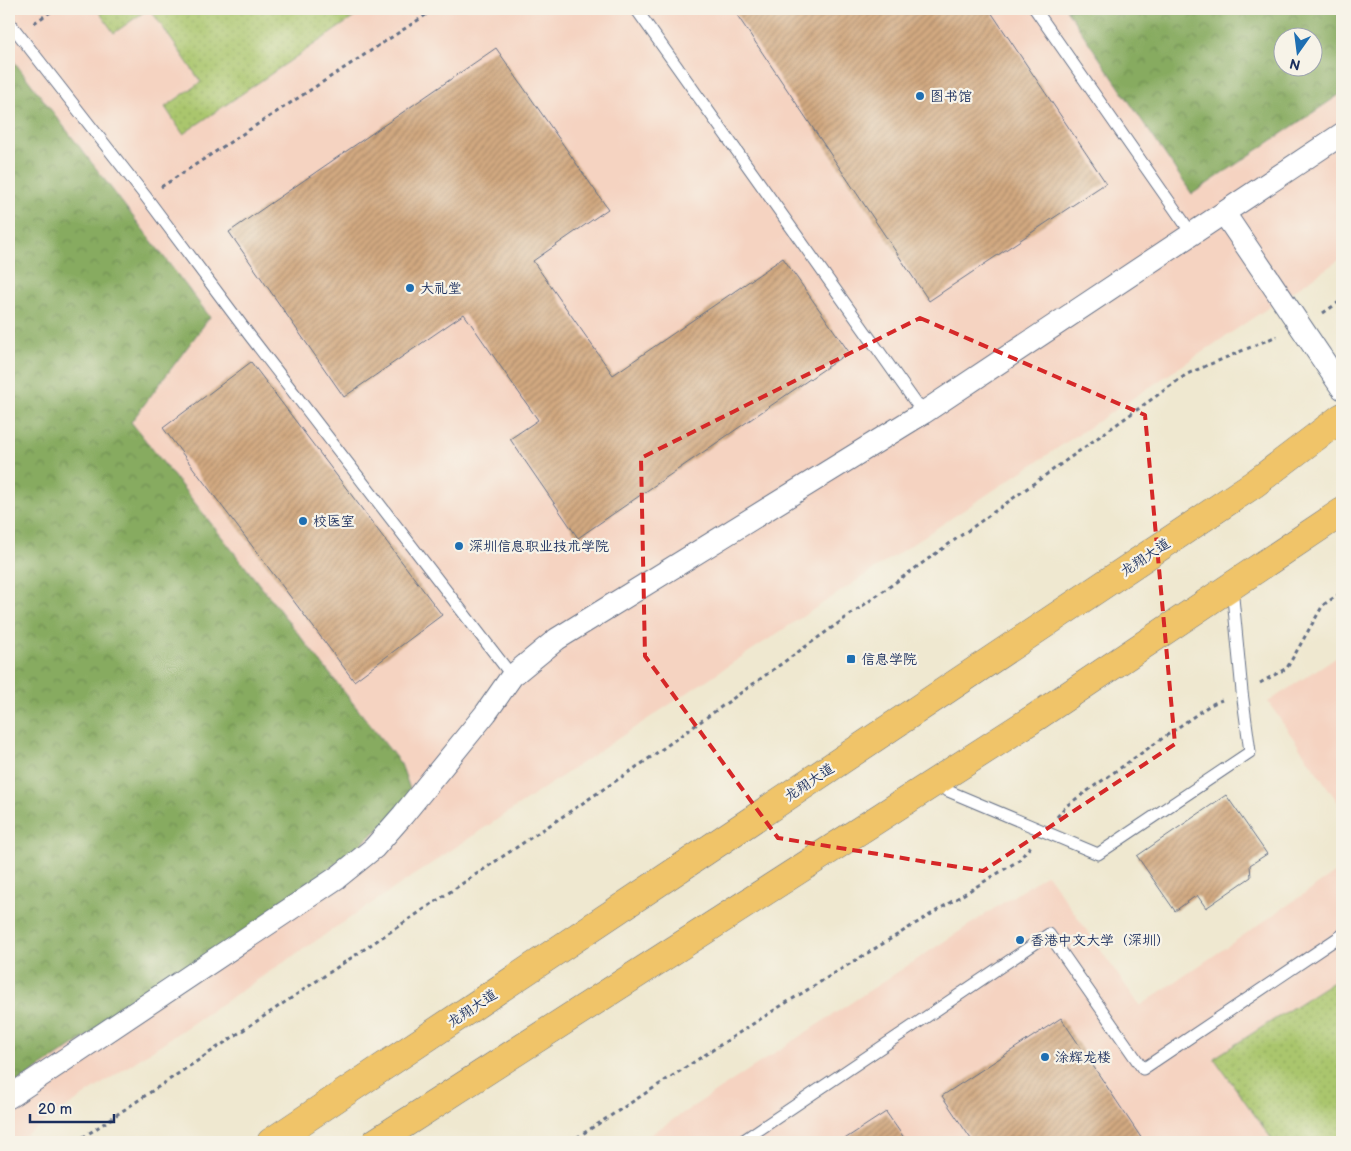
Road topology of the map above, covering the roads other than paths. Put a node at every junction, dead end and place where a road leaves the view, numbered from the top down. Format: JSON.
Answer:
{"nodes":[{"id":1,"x":636,"y":9,"type":"edge"},
{"id":2,"x":1036,"y":9,"type":"edge"},
{"id":3,"x":9,"y":22,"type":"edge"},
{"id":4,"x":1342,"y":134,"type":"edge"},
{"id":5,"x":1224,"y":213,"type":"junction"},
{"id":6,"x":1192,"y":234,"type":"junction"},
{"id":7,"x":1342,"y":388,"type":"edge"},
{"id":8,"x":922,"y":413,"type":"junction"},
{"id":9,"x":1342,"y":416,"type":"edge"},
{"id":10,"x":1342,"y":512,"type":"edge"},
{"id":11,"x":1231,"y":586,"type":"junction"},
{"id":12,"x":512,"y":676,"type":"junction"},
{"id":13,"x":932,"y":784,"type":"junction"},
{"id":14,"x":1342,"y":935,"type":"edge"},
{"id":15,"x":9,"y":1097,"type":"edge"},
{"id":16,"x":270,"y":1142,"type":"edge"},
{"id":17,"x":376,"y":1142,"type":"edge"},
{"id":18,"x":741,"y":1142,"type":"edge"}],
"edges":[{"from":1,"to":8,"type":"lane"},
{"from":2,"to":6,"type":"lane"},
{"from":3,"to":12,"type":"lane"},
{"from":4,"to":5,"type":"street"},
{"from":5,"to":6,"type":"street"},
{"from":5,"to":7,"type":"street"},
{"from":6,"to":8,"type":"street"},
{"from":8,"to":12,"type":"street"},
{"from":9,"to":16,"type":"main road","name":"龙翔大道"},
{"from":10,"to":11,"type":"main road"},
{"from":11,"to":13,"type":"main road"},
{"from":11,"to":13,"type":"lane"},
{"from":12,"to":15,"type":"street"},
{"from":13,"to":17,"type":"main road"},
{"from":14,"to":18,"type":"lane"}]}
